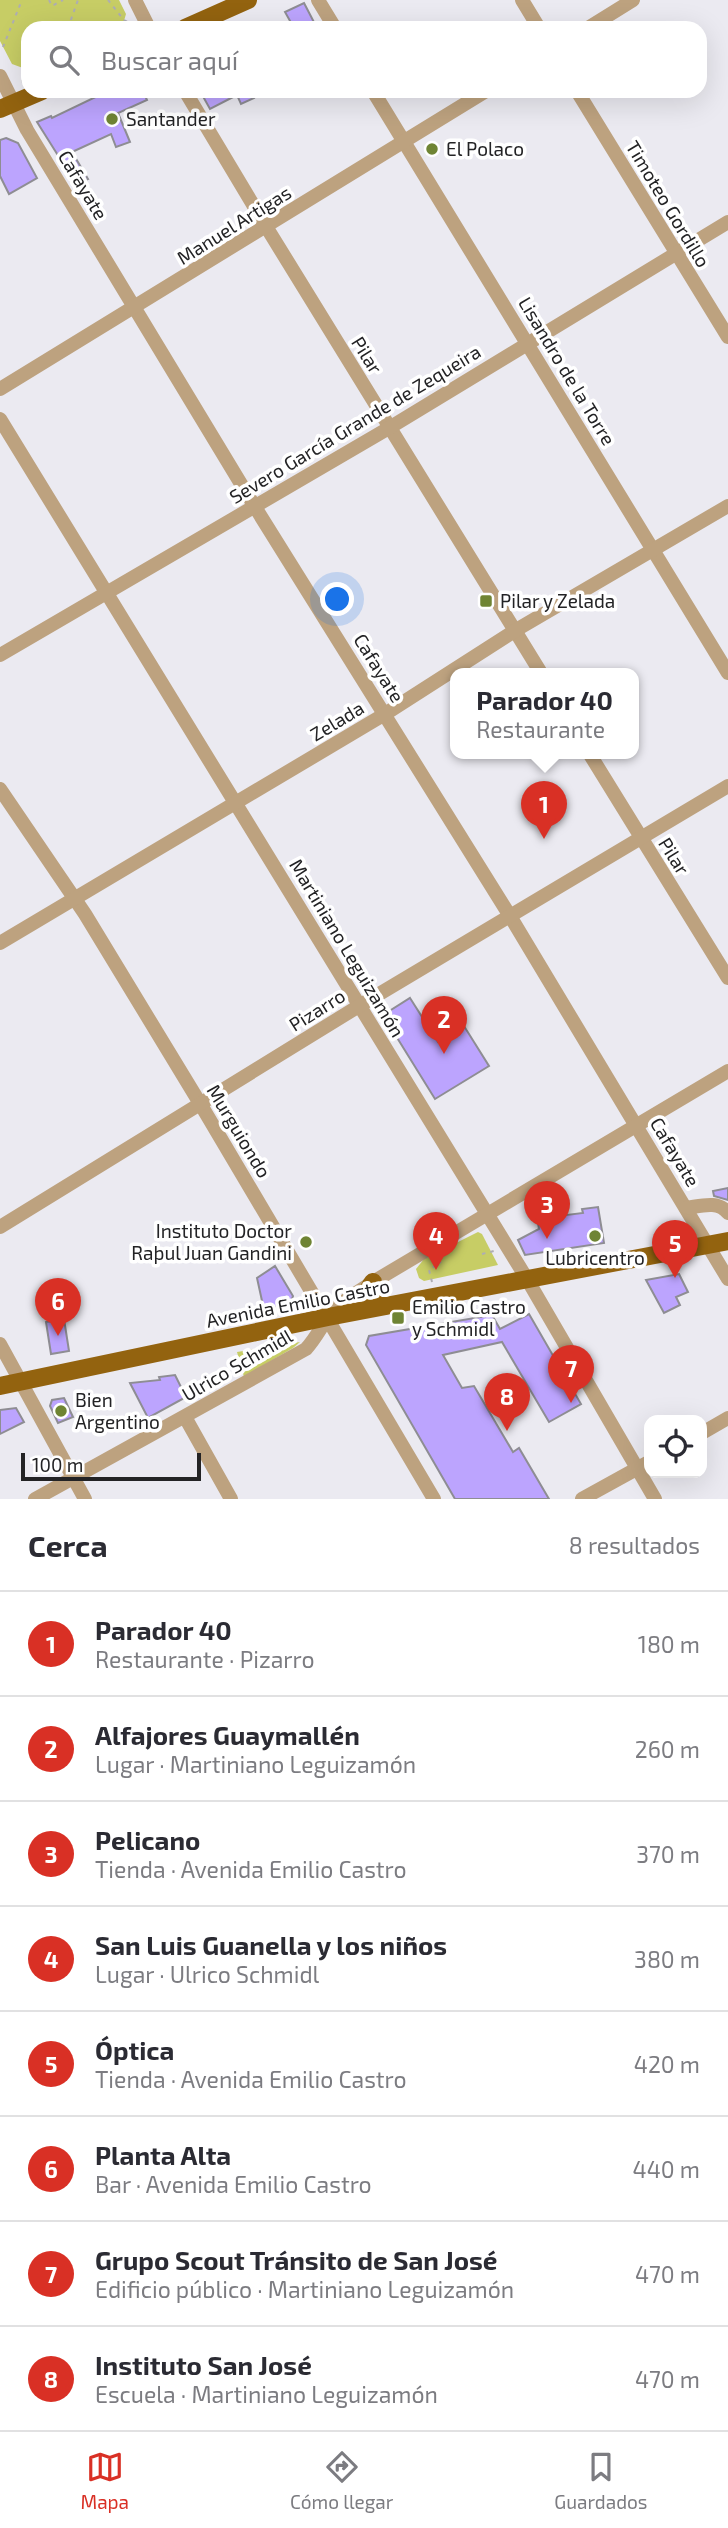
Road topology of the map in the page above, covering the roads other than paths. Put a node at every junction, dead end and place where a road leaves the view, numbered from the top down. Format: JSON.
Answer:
{"nodes":[{"id":1,"x":135,"y":0,"type":"edge"},
{"id":2,"x":248,"y":0,"type":"edge"},
{"id":3,"x":318,"y":0,"type":"edge"},
{"id":4,"x":522,"y":0,"type":"edge"},
{"id":5,"x":633,"y":0,"type":"edge"},
{"id":6,"x":146,"y":21,"type":"edge"},
{"id":7,"x":201,"y":21,"type":"edge"},
{"id":8,"x":331,"y":21,"type":"edge"},
{"id":9,"x":535,"y":21,"type":"edge"},
{"id":10,"x":599,"y":21,"type":"edge"},
{"id":11,"x":0,"y":76,"type":"edge"},
{"id":12,"x":27,"y":98,"type":"edge"},
{"id":13,"x":189,"y":98,"type":"edge"},
{"id":14,"x":377,"y":98,"type":"edge"},
{"id":15,"x":475,"y":98,"type":"edge"},
{"id":16,"x":581,"y":98,"type":"edge"},
{"id":17,"x":7,"y":107,"type":"edge"},
{"id":18,"x":403,"y":142,"type":"junction"},
{"id":19,"x":728,"y":222,"type":"edge"},
{"id":20,"x":267,"y":228,"type":"junction"},
{"id":21,"x":676,"y":255,"type":"junction"},
{"id":22,"x":135,"y":308,"type":"junction"},
{"id":23,"x":728,"y":337,"type":"edge"},
{"id":24,"x":527,"y":343,"type":"junction"},
{"id":25,"x":0,"y":389,"type":"edge"},
{"id":26,"x":0,"y":419,"type":"edge"},
{"id":27,"x":390,"y":428,"type":"junction"},
{"id":28,"x":728,"y":506,"type":"edge"},
{"id":29,"x":256,"y":507,"type":"junction"},
{"id":30,"x":654,"y":550,"type":"junction"},
{"id":31,"x":108,"y":593,"type":"junction"},
{"id":32,"x":516,"y":630,"type":"junction"},
{"id":33,"x":0,"y":655,"type":"edge"},
{"id":34,"x":457,"y":668,"type":"edge"},
{"id":35,"x":538,"y":668,"type":"edge"},
{"id":36,"x":450,"y":672,"type":"edge"},
{"id":37,"x":728,"y":673,"type":"edge"},
{"id":38,"x":385,"y":714,"type":"junction"},
{"id":39,"x":593,"y":759,"type":"edge"},
{"id":40,"x":728,"y":786,"type":"edge"},
{"id":41,"x":0,"y":789,"type":"edge"},
{"id":42,"x":237,"y":803,"type":"junction"},
{"id":43,"x":640,"y":839,"type":"junction"},
{"id":44,"x":75,"y":900,"type":"junction"},
{"id":45,"x":510,"y":916,"type":"junction"},
{"id":46,"x":0,"y":943,"type":"edge"},
{"id":47,"x":728,"y":978,"type":"edge"},
{"id":48,"x":359,"y":1006,"type":"junction"},
{"id":49,"x":728,"y":1071,"type":"edge"},
{"id":50,"x":201,"y":1105,"type":"junction"},
{"id":51,"x":637,"y":1126,"type":"junction"},
{"id":52,"x":722,"y":1203,"type":"edge"},
{"id":53,"x":686,"y":1208,"type":"junction"},
{"id":54,"x":487,"y":1213,"type":"junction"},
{"id":55,"x":728,"y":1213,"type":"edge"},
{"id":56,"x":0,"y":1227,"type":"edge"},
{"id":57,"x":728,"y":1241,"type":"edge"},
{"id":58,"x":709,"y":1245,"type":"junction"},
{"id":59,"x":527,"y":1279,"type":"junction"},
{"id":60,"x":728,"y":1279,"type":"edge"},
{"id":61,"x":373,"y":1282,"type":"junction"},
{"id":62,"x":384,"y":1306,"type":"junction"},
{"id":63,"x":328,"y":1317,"type":"junction"},
{"id":64,"x":0,"y":1343,"type":"edge"},
{"id":65,"x":20,"y":1382,"type":"junction"},
{"id":66,"x":0,"y":1386,"type":"edge"},
{"id":67,"x":185,"y":1417,"type":"junction"},
{"id":68,"x":728,"y":1418,"type":"edge"},
{"id":69,"x":707,"y":1430,"type":"edge"},
{"id":70,"x":643,"y":1465,"type":"edge"},
{"id":71,"x":73,"y":1477,"type":"junction"},
{"id":72,"x":35,"y":1499,"type":"edge"},
{"id":73,"x":85,"y":1499,"type":"edge"},
{"id":74,"x":231,"y":1499,"type":"edge"},
{"id":75,"x":434,"y":1499,"type":"edge"},
{"id":76,"x":582,"y":1499,"type":"edge"},
{"id":77,"x":655,"y":1499,"type":"edge"}],
"edges":[{"from":1,"to":6,"type":"street"},
{"from":2,"to":7,"type":"main road"},
{"from":3,"to":8,"type":"street"},
{"from":4,"to":9,"type":"street"},
{"from":5,"to":10,"type":"street"},
{"from":11,"to":17,"type":"street","name":"Cafayate"},
{"from":12,"to":17,"type":"main road"},
{"from":13,"to":20,"type":"street","name":"Pilar"},
{"from":14,"to":18,"type":"street","name":"Lisandro de la Torre"},
{"from":15,"to":18,"type":"street","name":"Manuel Artigas"},
{"from":16,"to":21,"type":"street","name":"Timoteo Gordillo"},
{"from":17,"to":22,"type":"street","name":"Cafayate"},
{"from":18,"to":20,"type":"street","name":"Manuel Artigas"},
{"from":18,"to":24,"type":"street","name":"Lisandro de la Torre"},
{"from":19,"to":21,"type":"street","name":"Severo García Grande de Zequeira"},
{"from":20,"to":22,"type":"street","name":"Manuel Artigas"},
{"from":20,"to":27,"type":"street","name":"Pilar"},
{"from":21,"to":23,"type":"street","name":"Timoteo Gordillo"},
{"from":21,"to":24,"type":"street","name":"Severo García Grande de Zequeira"},
{"from":22,"to":25,"type":"street","name":"Manuel Artigas"},
{"from":22,"to":29,"type":"street","name":"Cafayate"},
{"from":24,"to":27,"type":"street","name":"Severo García Grande de Zequeira"},
{"from":24,"to":30,"type":"street","name":"Lisandro de la Torre"},
{"from":26,"to":31,"type":"street","name":"Martiniano Leguizamón"},
{"from":27,"to":29,"type":"street","name":"Severo García Grande de Zequeira"},
{"from":27,"to":32,"type":"street","name":"Pilar"},
{"from":28,"to":30,"type":"street","name":"Zelada"},
{"from":29,"to":31,"type":"street","name":"Severo García Grande de Zequeira"},
{"from":29,"to":38,"type":"street","name":"Cafayate"},
{"from":30,"to":32,"type":"street","name":"Zelada"},
{"from":30,"to":37,"type":"street","name":"Lisandro de la Torre"},
{"from":31,"to":33,"type":"street","name":"Severo García Grande de Zequeira"},
{"from":31,"to":42,"type":"street","name":"Martiniano Leguizamón"},
{"from":32,"to":34,"type":"street","name":"Zelada"},
{"from":32,"to":35,"type":"street","name":"Pilar"},
{"from":36,"to":38,"type":"street","name":"Zelada"},
{"from":38,"to":42,"type":"street","name":"Zelada"},
{"from":38,"to":45,"type":"street","name":"Cafayate"},
{"from":39,"to":43,"type":"street","name":"Pilar"},
{"from":40,"to":43,"type":"street","name":"Pizarro"},
{"from":41,"to":44,"type":"street","name":"Murguiondo"},
{"from":42,"to":44,"type":"street","name":"Zelada"},
{"from":42,"to":48,"type":"street","name":"Martiniano Leguizamón"},
{"from":43,"to":45,"type":"street","name":"Pizarro"},
{"from":43,"to":47,"type":"street","name":"Pilar"},
{"from":44,"to":46,"type":"street","name":"Zelada"},
{"from":44,"to":50,"type":"street","name":"Murguiondo"},
{"from":45,"to":48,"type":"street","name":"Pizarro"},
{"from":45,"to":51,"type":"street","name":"Cafayate"},
{"from":48,"to":50,"type":"street","name":"Pizarro"},
{"from":48,"to":54,"type":"street","name":"Martiniano Leguizamón"},
{"from":49,"to":51,"type":"street","name":"Ulrico Schmidl"},
{"from":50,"to":56,"type":"street","name":"Pizarro"},
{"from":50,"to":63,"type":"street","name":"Murguiondo"},
{"from":51,"to":53,"type":"street","name":"Cafayate"},
{"from":51,"to":54,"type":"street","name":"Ulrico Schmidl"},
{"from":52,"to":53,"type":"street"},
{"from":52,"to":55,"type":"street"},
{"from":53,"to":58,"type":"street","name":"Cafayate"},
{"from":54,"to":59,"type":"street","name":"Martiniano Leguizamón"},
{"from":54,"to":61,"type":"street","name":"Ulrico Schmidl"},
{"from":57,"to":58,"type":"main road","name":"Avenida Emilio Castro"},
{"from":58,"to":59,"type":"main road","name":"Avenida Emilio Castro"},
{"from":58,"to":60,"type":"street","name":"Cafayate"},
{"from":59,"to":62,"type":"main road","name":"Avenida Emilio Castro"},
{"from":59,"to":70,"type":"street","name":"Martiniano Leguizamón"},
{"from":61,"to":62,"type":"main road"},
{"from":61,"to":63,"type":"street","name":"Ulrico Schmidl"},
{"from":62,"to":63,"type":"main road","name":"Avenida Emilio Castro"},
{"from":63,"to":65,"type":"main road","name":"Avenida Emilio Castro"},
{"from":63,"to":67,"type":"street","name":"Ulrico Schmidl"},
{"from":63,"to":75,"type":"street","name":"Murguiondo"},
{"from":64,"to":65,"type":"street"},
{"from":65,"to":66,"type":"main road","name":"Avenida Emilio Castro"},
{"from":65,"to":71,"type":"street"},
{"from":67,"to":71,"type":"street","name":"Ulrico Schmidl"},
{"from":67,"to":74,"type":"street"},
{"from":68,"to":69,"type":"street"},
{"from":70,"to":76,"type":"street"},
{"from":70,"to":77,"type":"street","name":"Martiniano Leguizamón"},
{"from":71,"to":72,"type":"street","name":"Ulrico Schmidl"},
{"from":71,"to":73,"type":"street"}]}
